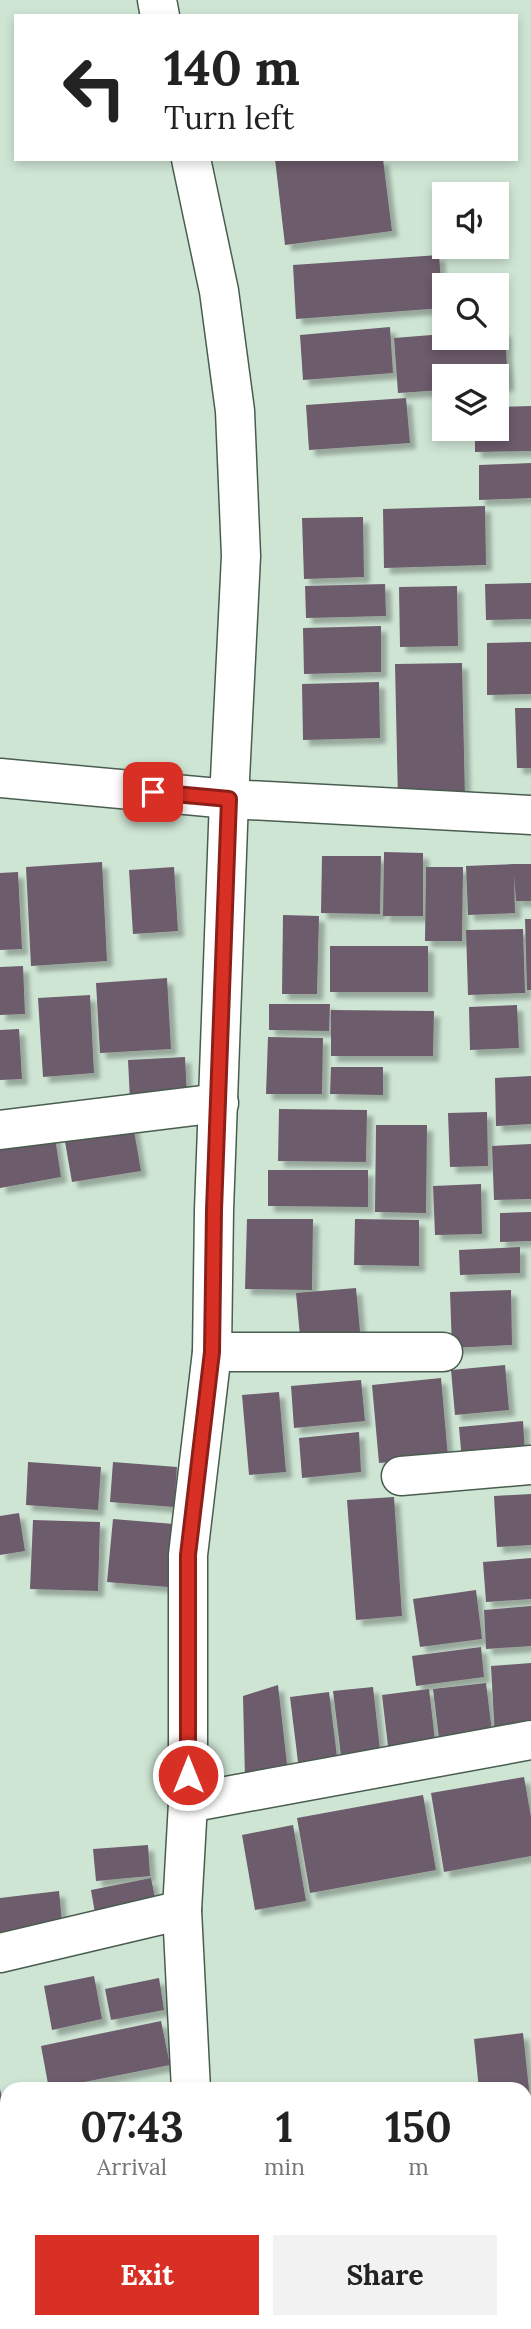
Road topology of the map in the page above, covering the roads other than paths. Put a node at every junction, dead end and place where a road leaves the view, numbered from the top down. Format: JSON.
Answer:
{"nodes":[{"id":1,"x":191,"y":161,"type":"edge"},
{"id":2,"x":0,"y":778,"type":"edge"},
{"id":3,"x":229,"y":799,"type":"junction"},
{"id":4,"x":531,"y":815,"type":"edge"},
{"id":5,"x":219,"y":1103,"type":"junction"},
{"id":6,"x":0,"y":1130,"type":"edge"},
{"id":7,"x":212,"y":1352,"type":"junction"},
{"id":8,"x":443,"y":1352,"type":"dead end"},
{"id":9,"x":531,"y":1465,"type":"edge"},
{"id":10,"x":401,"y":1476,"type":"dead end"},
{"id":11,"x":531,"y":1740,"type":"edge"},
{"id":12,"x":188,"y":1803,"type":"junction"},
{"id":13,"x":183,"y":1910,"type":"junction"},
{"id":14,"x":0,"y":1953,"type":"edge"},
{"id":15,"x":191,"y":2082,"type":"edge"}],
"edges":[{"from":1,"to":3,"type":"street"},
{"from":2,"to":3,"type":"street"},
{"from":3,"to":4,"type":"street"},
{"from":3,"to":5,"type":"street"},
{"from":5,"to":6,"type":"street"},
{"from":5,"to":7,"type":"street"},
{"from":7,"to":8,"type":"street"},
{"from":7,"to":12,"type":"street"},
{"from":9,"to":10,"type":"street"},
{"from":11,"to":12,"type":"street"},
{"from":12,"to":13,"type":"street"},
{"from":13,"to":14,"type":"street"},
{"from":13,"to":15,"type":"street"}]}
